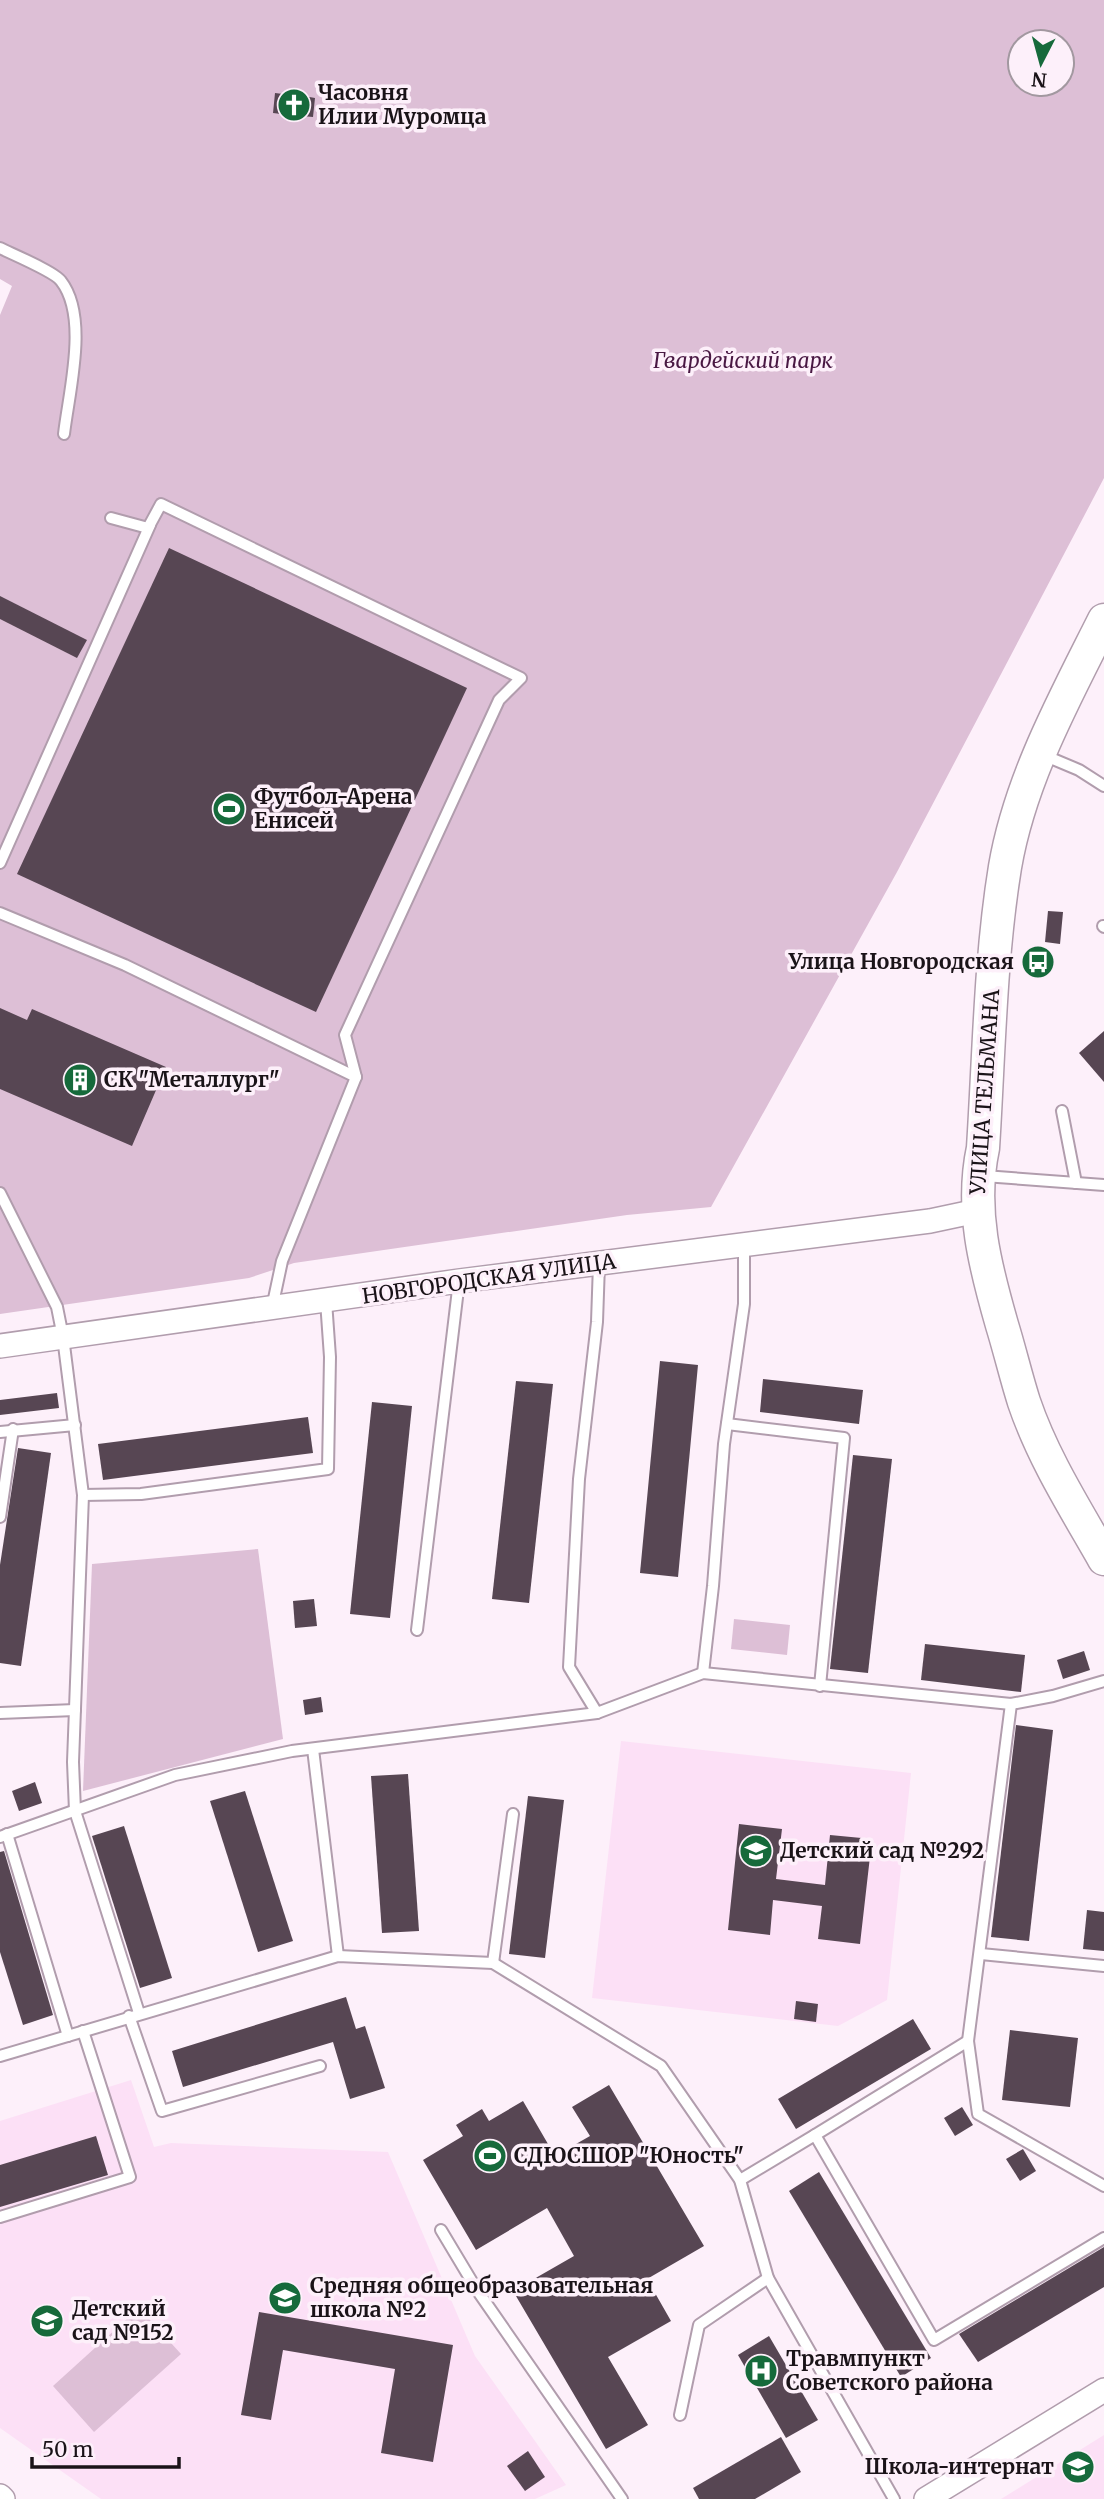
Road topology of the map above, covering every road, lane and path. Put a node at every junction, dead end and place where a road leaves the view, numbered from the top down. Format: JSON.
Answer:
{"nodes":[{"id":1,"x":0,"y":248,"type":"edge"},
{"id":2,"x":64,"y":434,"type":"dead end"},
{"id":3,"x":111,"y":518,"type":"dead end"},
{"id":4,"x":148,"y":528,"type":"junction"},
{"id":5,"x":1104,"y":620,"type":"edge"},
{"id":6,"x":1040,"y":753,"type":"junction"},
{"id":7,"x":1104,"y":786,"type":"edge"},
{"id":8,"x":0,"y":863,"type":"edge"},
{"id":9,"x":0,"y":913,"type":"edge"},
{"id":10,"x":356,"y":1077,"type":"junction"},
{"id":11,"x":1062,"y":1111,"type":"dead end"},
{"id":12,"x":977,"y":1176,"type":"junction"},
{"id":13,"x":1076,"y":1183,"type":"junction"},
{"id":14,"x":1104,"y":1185,"type":"edge"},
{"id":15,"x":0,"y":1193,"type":"edge"},
{"id":16,"x":977,"y":1210,"type":"junction"},
{"id":17,"x":744,"y":1245,"type":"junction"},
{"id":18,"x":599,"y":1264,"type":"junction"},
{"id":19,"x":459,"y":1281,"type":"junction"},
{"id":20,"x":326,"y":1301,"type":"junction"},
{"id":21,"x":272,"y":1308,"type":"junction"},
{"id":22,"x":63,"y":1337,"type":"junction"},
{"id":23,"x":0,"y":1346,"type":"edge"},
{"id":24,"x":727,"y":1424,"type":"junction"},
{"id":25,"x":75,"y":1426,"type":"junction"},
{"id":26,"x":13,"y":1429,"type":"junction"},
{"id":27,"x":0,"y":1432,"type":"edge"},
{"id":28,"x":83,"y":1495,"type":"junction"},
{"id":29,"x":0,"y":1517,"type":"edge"},
{"id":30,"x":1104,"y":1559,"type":"edge"},
{"id":31,"x":417,"y":1630,"type":"dead end"},
{"id":32,"x":703,"y":1673,"type":"junction"},
{"id":33,"x":1104,"y":1681,"type":"edge"},
{"id":34,"x":820,"y":1686,"type":"junction"},
{"id":35,"x":1011,"y":1704,"type":"junction"},
{"id":36,"x":75,"y":1710,"type":"junction"},
{"id":37,"x":0,"y":1713,"type":"edge"},
{"id":38,"x":597,"y":1713,"type":"junction"},
{"id":39,"x":313,"y":1749,"type":"junction"},
{"id":40,"x":75,"y":1811,"type":"junction"},
{"id":41,"x":513,"y":1814,"type":"dead end"},
{"id":42,"x":3,"y":1836,"type":"edge"},
{"id":43,"x":981,"y":1954,"type":"junction"},
{"id":44,"x":338,"y":1956,"type":"junction"},
{"id":45,"x":493,"y":1963,"type":"junction"},
{"id":46,"x":1104,"y":1966,"type":"edge"},
{"id":47,"x":134,"y":2015,"type":"junction"},
{"id":48,"x":83,"y":2031,"type":"junction"},
{"id":49,"x":68,"y":2036,"type":"junction"},
{"id":50,"x":968,"y":2041,"type":"junction"},
{"id":51,"x":0,"y":2056,"type":"edge"},
{"id":52,"x":320,"y":2066,"type":"dead end"},
{"id":53,"x":815,"y":2135,"type":"junction"},
{"id":54,"x":740,"y":2180,"type":"junction"},
{"id":55,"x":1104,"y":2186,"type":"edge"},
{"id":56,"x":0,"y":2217,"type":"edge"},
{"id":57,"x":441,"y":2230,"type":"dead end"},
{"id":58,"x":1104,"y":2238,"type":"edge"},
{"id":59,"x":768,"y":2278,"type":"junction"},
{"id":60,"x":1104,"y":2390,"type":"edge"},
{"id":61,"x":680,"y":2415,"type":"dead end"},
{"id":62,"x":622,"y":2499,"type":"edge"},
{"id":63,"x":894,"y":2499,"type":"edge"},
{"id":64,"x":926,"y":2499,"type":"edge"}],
"edges":[{"from":1,"to":2,"type":"lane"},
{"from":3,"to":4,"type":"lane"},
{"from":4,"to":8,"type":"lane"},
{"from":4,"to":10,"type":"lane"},
{"from":5,"to":6,"type":"main road","name":"УЛИЦА ТЕЛЬМАНА"},
{"from":6,"to":7,"type":"lane"},
{"from":6,"to":12,"type":"main road","name":"УЛИЦА ТЕЛЬМАНА"},
{"from":9,"to":10,"type":"lane"},
{"from":10,"to":21,"type":"lane"},
{"from":11,"to":13,"type":"lane"},
{"from":12,"to":13,"type":"lane"},
{"from":12,"to":16,"type":"main road","name":"УЛИЦА ТЕЛЬМАНА"},
{"from":13,"to":14,"type":"lane"},
{"from":15,"to":22,"type":"lane"},
{"from":16,"to":17,"type":"street","name":"НОВГОРОДСКАЯ УЛИЦА"},
{"from":16,"to":30,"type":"main road","name":"УЛИЦА ТЕЛЬМАНА"},
{"from":17,"to":18,"type":"street","name":"НОВГОРОДСКАЯ УЛИЦА"},
{"from":17,"to":24,"type":"lane"},
{"from":18,"to":19,"type":"street","name":"НОВГОРОДСКАЯ УЛИЦА"},
{"from":18,"to":38,"type":"lane"},
{"from":19,"to":20,"type":"street","name":"НОВГОРОДСКАЯ УЛИЦА"},
{"from":19,"to":31,"type":"lane"},
{"from":20,"to":21,"type":"street","name":"НОВГОРОДСКАЯ УЛИЦА"},
{"from":20,"to":28,"type":"lane"},
{"from":21,"to":22,"type":"street","name":"НОВГОРОДСКАЯ УЛИЦА"},
{"from":22,"to":23,"type":"street","name":"НОВГОРОДСКАЯ УЛИЦА"},
{"from":22,"to":25,"type":"lane"},
{"from":24,"to":32,"type":"lane"},
{"from":24,"to":34,"type":"lane"},
{"from":25,"to":26,"type":"lane"},
{"from":25,"to":28,"type":"lane"},
{"from":26,"to":27,"type":"lane"},
{"from":26,"to":29,"type":"lane"},
{"from":28,"to":36,"type":"lane"},
{"from":32,"to":34,"type":"lane"},
{"from":32,"to":38,"type":"lane"},
{"from":33,"to":35,"type":"lane"},
{"from":34,"to":35,"type":"lane"},
{"from":35,"to":43,"type":"lane"},
{"from":36,"to":37,"type":"lane"},
{"from":36,"to":40,"type":"lane"},
{"from":38,"to":39,"type":"lane"},
{"from":39,"to":40,"type":"lane"},
{"from":39,"to":44,"type":"lane"},
{"from":40,"to":42,"type":"lane"},
{"from":40,"to":47,"type":"lane"},
{"from":41,"to":45,"type":"lane"},
{"from":42,"to":49,"type":"lane"},
{"from":43,"to":46,"type":"lane"},
{"from":43,"to":50,"type":"lane"},
{"from":44,"to":45,"type":"lane"},
{"from":44,"to":47,"type":"lane"},
{"from":45,"to":54,"type":"lane"},
{"from":47,"to":48,"type":"lane"},
{"from":47,"to":52,"type":"lane"},
{"from":48,"to":49,"type":"lane"},
{"from":48,"to":56,"type":"lane"},
{"from":49,"to":51,"type":"lane"},
{"from":50,"to":53,"type":"lane"},
{"from":50,"to":55,"type":"lane"},
{"from":53,"to":54,"type":"lane"},
{"from":53,"to":58,"type":"lane"},
{"from":54,"to":59,"type":"lane"},
{"from":57,"to":62,"type":"lane"},
{"from":59,"to":61,"type":"lane"},
{"from":59,"to":63,"type":"lane"},
{"from":60,"to":64,"type":"street"}]}
